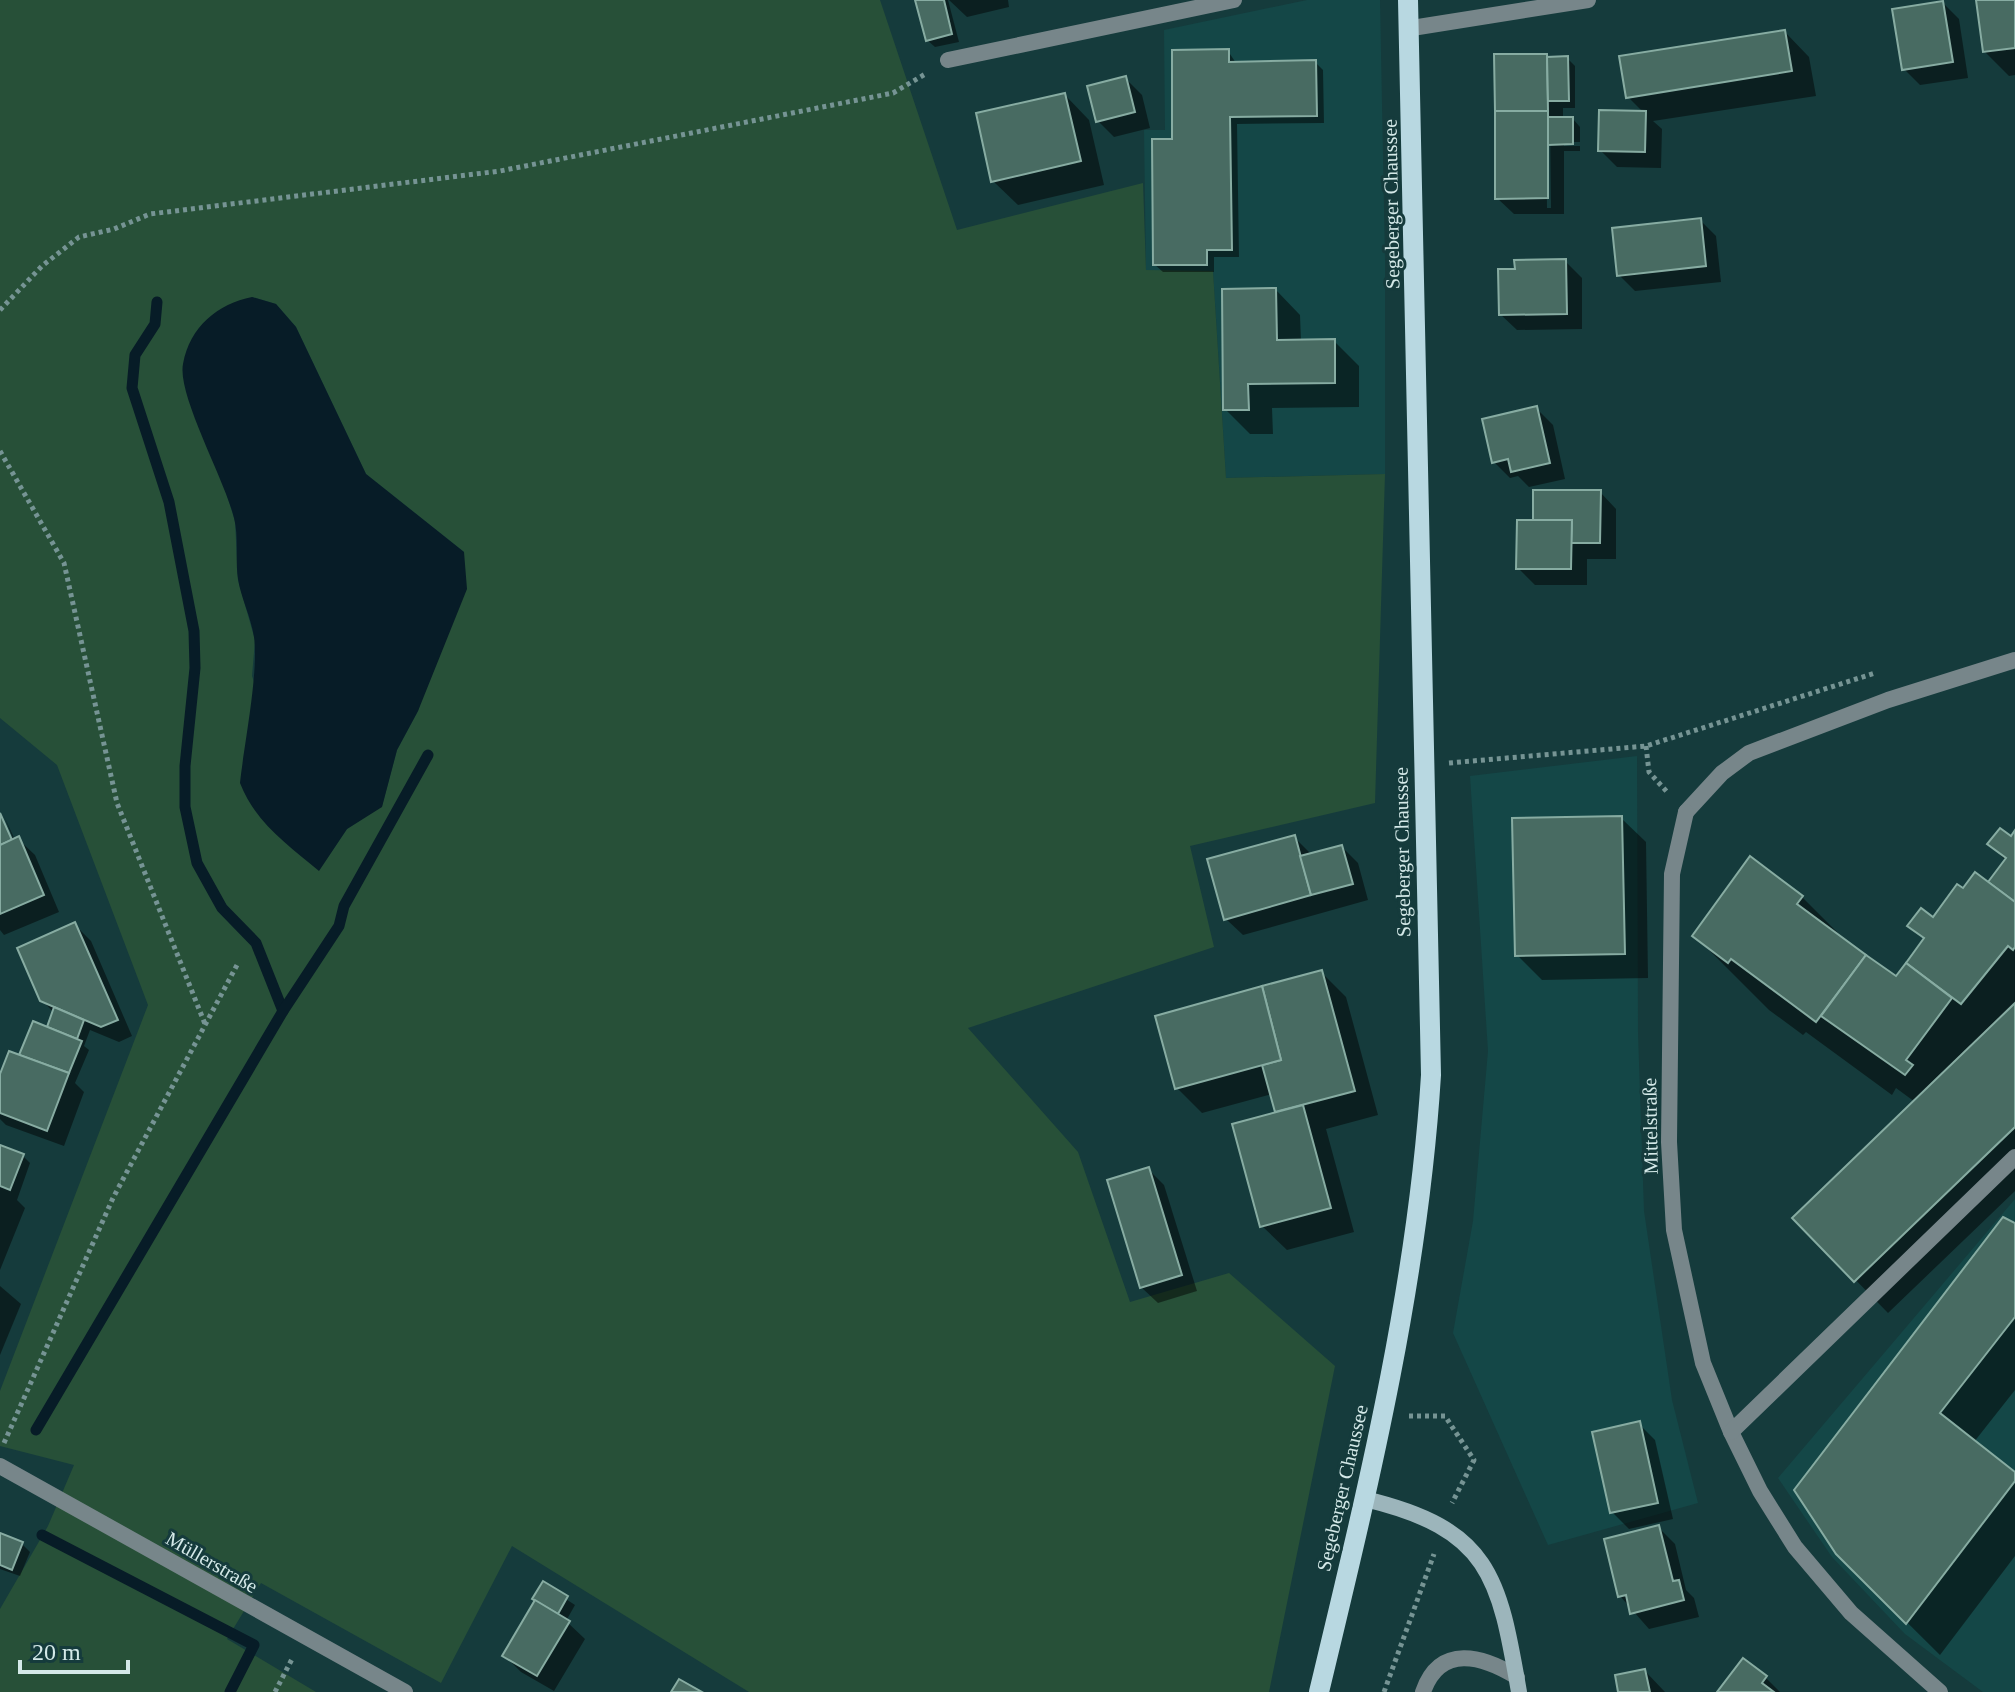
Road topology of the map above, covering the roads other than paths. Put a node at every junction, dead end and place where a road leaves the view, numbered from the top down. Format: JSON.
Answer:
{"nodes":[{"id":1,"x":1234,"y":0,"type":"edge"},
{"id":2,"x":1408,"y":0,"type":"edge"},
{"id":3,"x":1588,"y":0,"type":"edge"},
{"id":4,"x":1412,"y":28,"type":"junction"},
{"id":5,"x":948,"y":60,"type":"road end"},
{"id":6,"x":2015,"y":660,"type":"edge"},
{"id":7,"x":2015,"y":1157,"type":"edge"},
{"id":8,"x":1731,"y":1432,"type":"junction"},
{"id":9,"x":0,"y":1466,"type":"edge"},
{"id":10,"x":1365,"y":1499,"type":"junction"},
{"id":11,"x":1518,"y":1684,"type":"edge"},
{"id":12,"x":405,"y":1692,"type":"edge"},
{"id":13,"x":1319,"y":1692,"type":"edge"},
{"id":14,"x":1423,"y":1692,"type":"edge"},
{"id":15,"x":1940,"y":1692,"type":"edge"}],
"edges":[{"from":1,"to":5,"type":"street"},
{"from":2,"to":4,"type":"main road","name":"Segeberger Chaussee"},
{"from":3,"to":4,"type":"street"},
{"from":4,"to":10,"type":"main road","name":"Segeberger Chaussee"},
{"from":6,"to":8,"type":"street","name":"Mittelstraße"},
{"from":7,"to":8,"type":"street"},
{"from":8,"to":15,"type":"street","name":"Mittelstraße"},
{"from":9,"to":12,"type":"street","name":"Müllerstraße"},
{"from":10,"to":11,"type":"street"},
{"from":10,"to":13,"type":"main road","name":"Segeberger Chaussee"},
{"from":11,"to":14,"type":"street"}]}
